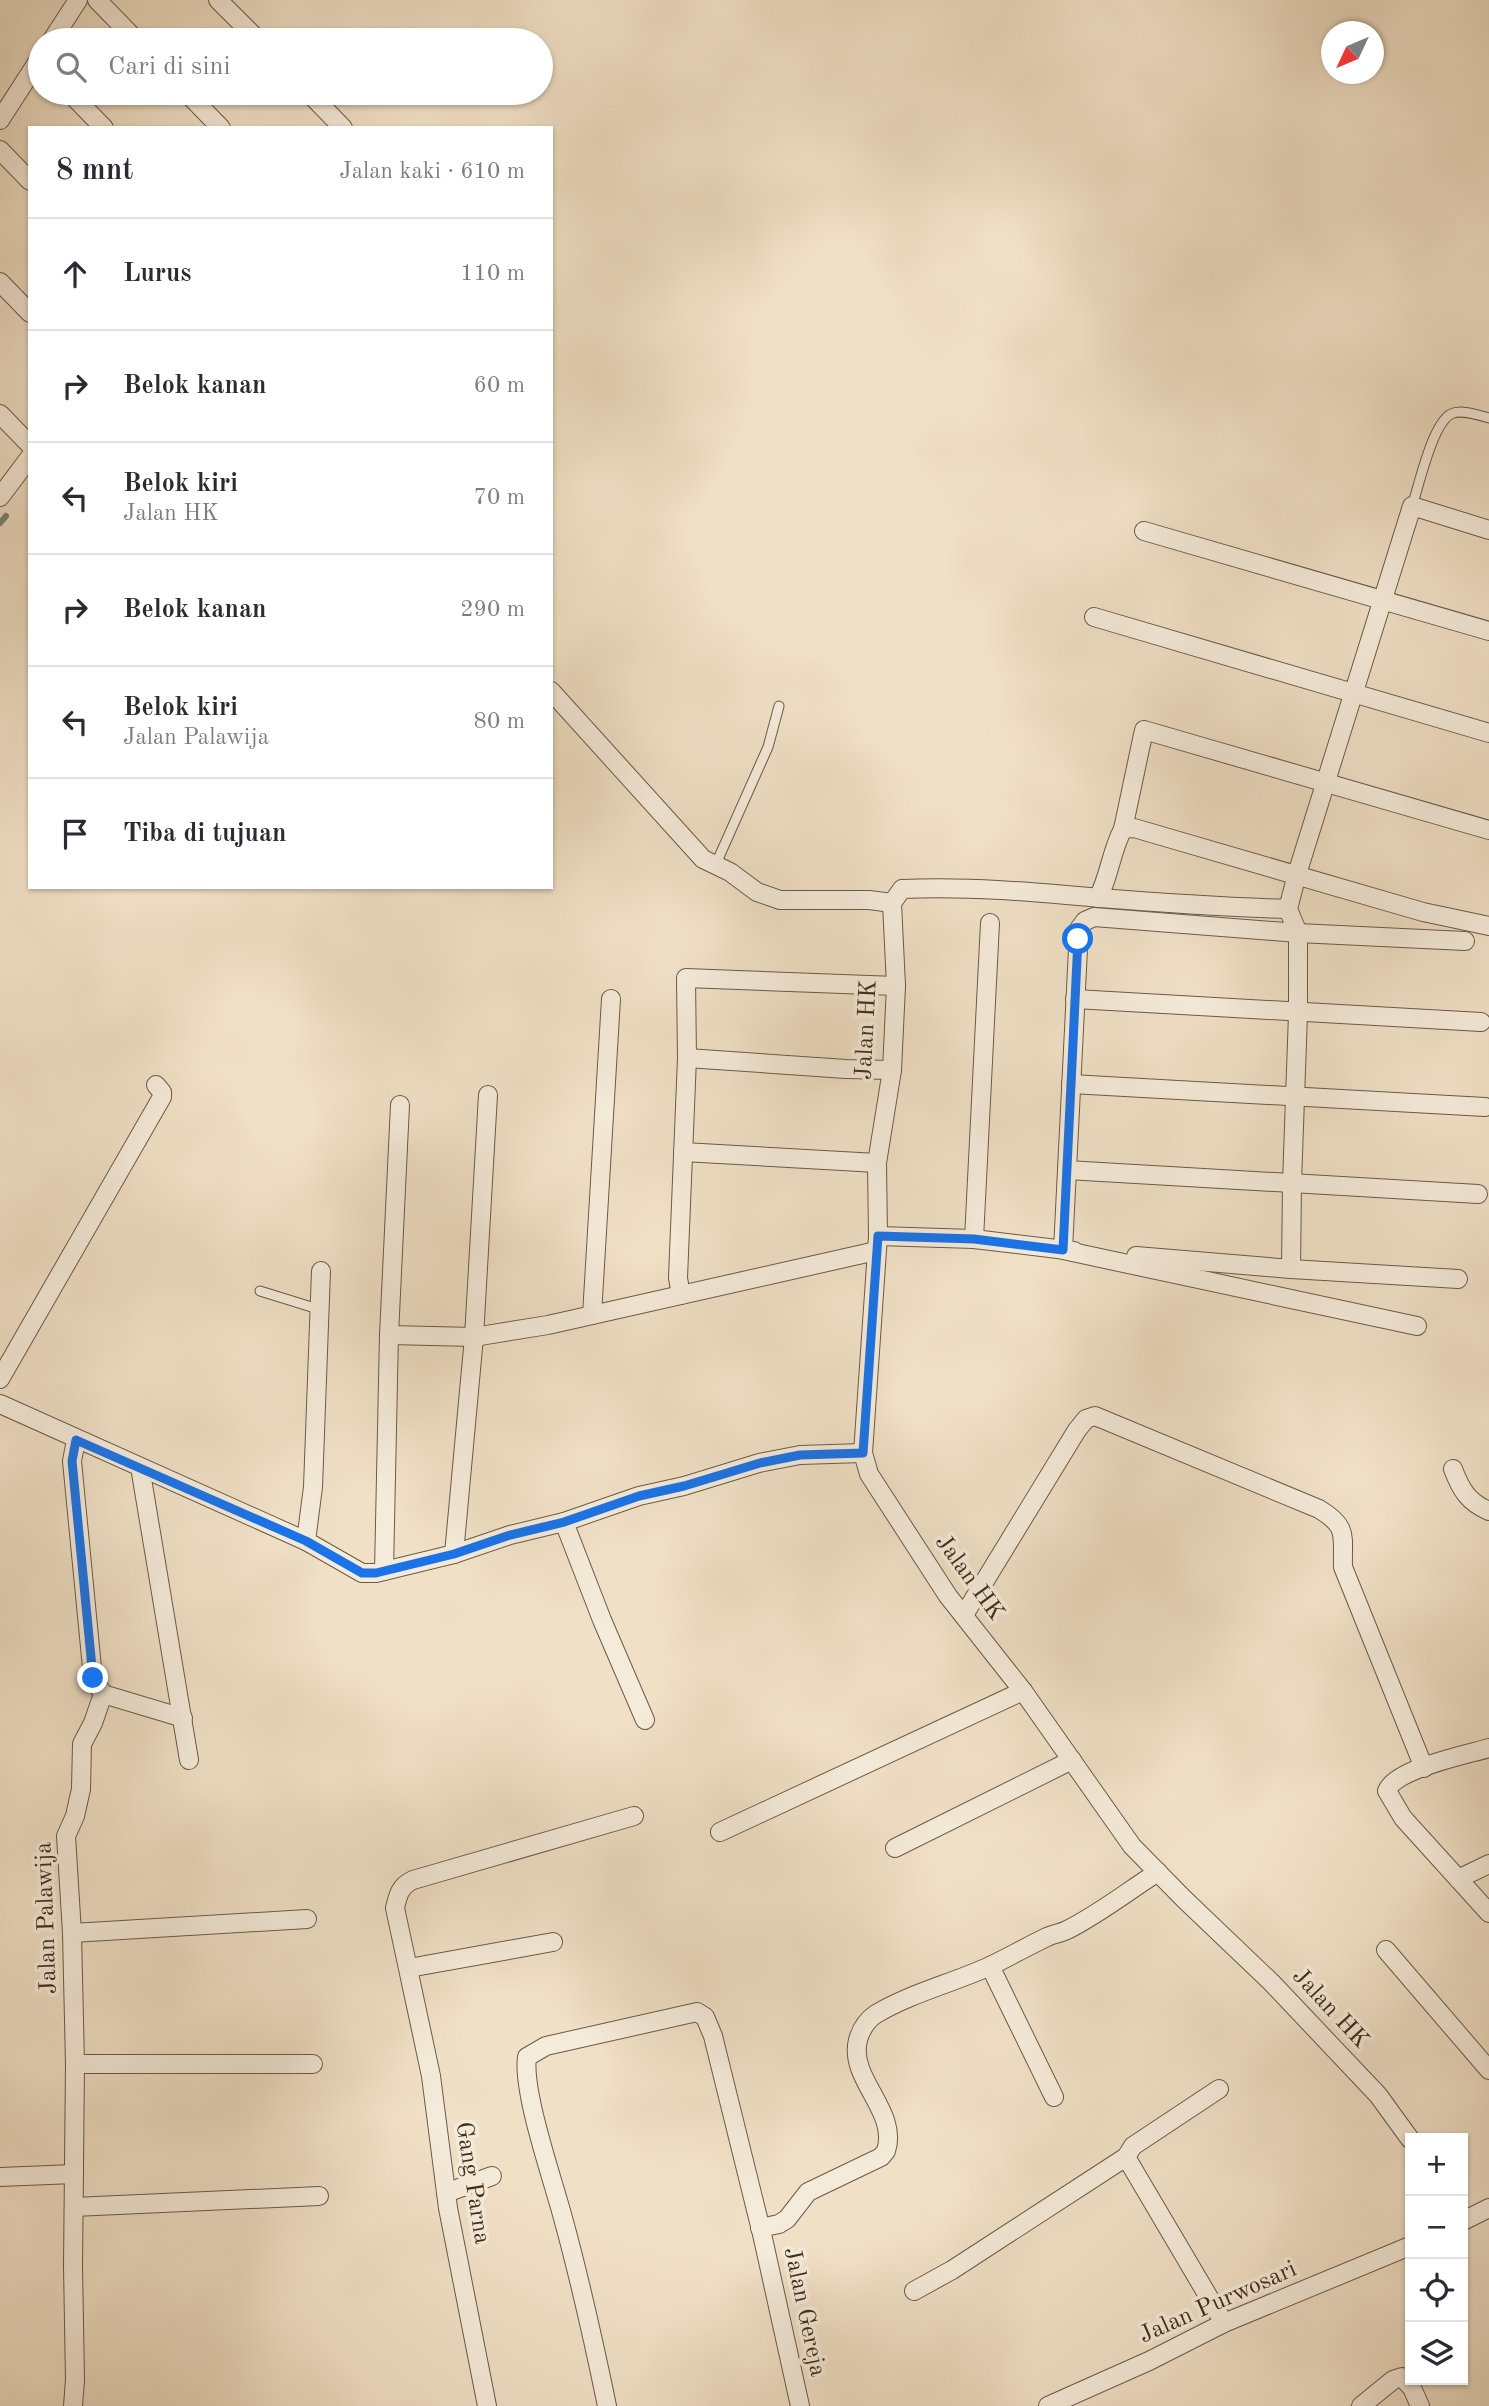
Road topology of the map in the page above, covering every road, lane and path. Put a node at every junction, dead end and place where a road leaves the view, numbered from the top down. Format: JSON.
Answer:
{"nodes":[{"id":1,"x":78,"y":0,"type":"edge"},
{"id":2,"x":97,"y":0,"type":"edge"},
{"id":3,"x":218,"y":0,"type":"edge"},
{"id":4,"x":60,"y":28,"type":"edge"},
{"id":5,"x":124,"y":28,"type":"edge"},
{"id":6,"x":246,"y":28,"type":"edge"},
{"id":7,"x":28,"y":79,"type":"edge"},
{"id":8,"x":81,"y":105,"type":"edge"},
{"id":9,"x":199,"y":105,"type":"edge"},
{"id":10,"x":321,"y":105,"type":"edge"},
{"id":11,"x":0,"y":120,"type":"edge"},
{"id":12,"x":102,"y":126,"type":"edge"},
{"id":13,"x":219,"y":126,"type":"edge"},
{"id":14,"x":341,"y":126,"type":"edge"},
{"id":15,"x":0,"y":150,"type":"edge"},
{"id":16,"x":28,"y":179,"type":"edge"},
{"id":17,"x":0,"y":282,"type":"edge"},
{"id":18,"x":28,"y":311,"type":"edge"},
{"id":19,"x":0,"y":414,"type":"edge"},
{"id":20,"x":1489,"y":418,"type":"edge"},
{"id":21,"x":28,"y":443,"type":"edge"},
{"id":22,"x":28,"y":460,"type":"edge"},
{"id":23,"x":0,"y":497,"type":"edge"},
{"id":24,"x":1412,"y":506,"type":"junction"},
{"id":25,"x":1489,"y":530,"type":"edge"},
{"id":26,"x":1144,"y":531,"type":"dead end"},
{"id":27,"x":1383,"y":600,"type":"junction"},
{"id":28,"x":1094,"y":617,"type":"dead end"},
{"id":29,"x":1489,"y":631,"type":"edge"},
{"id":30,"x":1354,"y":691,"type":"junction"},
{"id":31,"x":553,"y":693,"type":"edge"},
{"id":32,"x":779,"y":706,"type":"dead end"},
{"id":33,"x":1489,"y":733,"type":"edge"},
{"id":34,"x":1326,"y":781,"type":"junction"},
{"id":35,"x":1123,"y":830,"type":"junction"},
{"id":36,"x":1489,"y":830,"type":"edge"},
{"id":37,"x":715,"y":866,"type":"junction"},
{"id":38,"x":1297,"y":874,"type":"junction"},
{"id":39,"x":1098,"y":898,"type":"junction"},
{"id":40,"x":892,"y":903,"type":"junction"},
{"id":41,"x":1288,"y":909,"type":"junction"},
{"id":42,"x":990,"y":923,"type":"dead end"},
{"id":43,"x":1489,"y":926,"type":"edge"},
{"id":44,"x":1298,"y":933,"type":"junction"},
{"id":45,"x":1465,"y":941,"type":"dead end"},
{"id":46,"x":896,"y":986,"type":"junction"},
{"id":47,"x":611,"y":999,"type":"dead end"},
{"id":48,"x":1075,"y":999,"type":"junction"},
{"id":49,"x":1298,"y":1014,"type":"junction"},
{"id":50,"x":1481,"y":1022,"type":"dead end"},
{"id":51,"x":687,"y":1058,"type":"junction"},
{"id":52,"x":892,"y":1070,"type":"junction"},
{"id":53,"x":1071,"y":1084,"type":"junction"},
{"id":54,"x":156,"y":1085,"type":"dead end"},
{"id":55,"x":488,"y":1095,"type":"dead end"},
{"id":56,"x":1295,"y":1096,"type":"junction"},
{"id":57,"x":400,"y":1105,"type":"dead end"},
{"id":58,"x":1485,"y":1107,"type":"dead end"},
{"id":59,"x":682,"y":1152,"type":"junction"},
{"id":60,"x":877,"y":1163,"type":"junction"},
{"id":61,"x":1067,"y":1170,"type":"junction"},
{"id":62,"x":1292,"y":1183,"type":"junction"},
{"id":63,"x":1478,"y":1195,"type":"dead end"},
{"id":64,"x":974,"y":1239,"type":"junction"},
{"id":65,"x":877,"y":1244,"type":"junction"},
{"id":66,"x":1063,"y":1250,"type":"junction"},
{"id":67,"x":1291,"y":1269,"type":"junction"},
{"id":68,"x":321,"y":1271,"type":"dead end"},
{"id":69,"x":1458,"y":1279,"type":"dead end"},
{"id":70,"x":260,"y":1291,"type":"dead end"},
{"id":71,"x":681,"y":1295,"type":"junction"},
{"id":72,"x":318,"y":1309,"type":"junction"},
{"id":73,"x":592,"y":1315,"type":"junction"},
{"id":74,"x":1417,"y":1326,"type":"dead end"},
{"id":75,"x":389,"y":1335,"type":"junction"},
{"id":76,"x":474,"y":1337,"type":"junction"},
{"id":77,"x":0,"y":1379,"type":"edge"},
{"id":78,"x":0,"y":1404,"type":"edge"},
{"id":79,"x":76,"y":1440,"type":"junction"},
{"id":80,"x":863,"y":1453,"type":"junction"},
{"id":81,"x":140,"y":1467,"type":"junction"},
{"id":82,"x":1454,"y":1469,"type":"dead end"},
{"id":83,"x":1489,"y":1511,"type":"edge"},
{"id":84,"x":564,"y":1522,"type":"junction"},
{"id":85,"x":306,"y":1541,"type":"junction"},
{"id":86,"x":454,"y":1554,"type":"junction"},
{"id":87,"x":384,"y":1571,"type":"junction"},
{"id":88,"x":964,"y":1615,"type":"junction"},
{"id":89,"x":1023,"y":1691,"type":"junction"},
{"id":90,"x":103,"y":1694,"type":"junction"},
{"id":91,"x":183,"y":1718,"type":"junction"},
{"id":92,"x":645,"y":1720,"type":"dead end"},
{"id":93,"x":1489,"y":1748,"type":"edge"},
{"id":94,"x":189,"y":1760,"type":"dead end"},
{"id":95,"x":1072,"y":1760,"type":"junction"},
{"id":96,"x":1424,"y":1768,"type":"junction"},
{"id":97,"x":634,"y":1816,"type":"dead end"},
{"id":98,"x":720,"y":1832,"type":"dead end"},
{"id":99,"x":895,"y":1848,"type":"dead end"},
{"id":100,"x":1489,"y":1864,"type":"edge"},
{"id":101,"x":1158,"y":1872,"type":"junction"},
{"id":102,"x":1458,"y":1879,"type":"junction"},
{"id":103,"x":1489,"y":1913,"type":"edge"},
{"id":104,"x":307,"y":1919,"type":"dead end"},
{"id":105,"x":72,"y":1933,"type":"junction"},
{"id":106,"x":554,"y":1942,"type":"dead end"},
{"id":107,"x":1386,"y":1950,"type":"dead end"},
{"id":108,"x":989,"y":1966,"type":"junction"},
{"id":109,"x":410,"y":1968,"type":"junction"},
{"id":110,"x":75,"y":2064,"type":"junction"},
{"id":111,"x":313,"y":2064,"type":"dead end"},
{"id":112,"x":1489,"y":2070,"type":"edge"},
{"id":113,"x":1219,"y":2089,"type":"dead end"},
{"id":114,"x":1054,"y":2097,"type":"dead end"},
{"id":115,"x":1406,"y":2133,"type":"edge"},
{"id":116,"x":1126,"y":2157,"type":"junction"},
{"id":117,"x":74,"y":2174,"type":"junction"},
{"id":118,"x":492,"y":2176,"type":"dead end"},
{"id":119,"x":0,"y":2177,"type":"edge"},
{"id":120,"x":446,"y":2193,"type":"junction"},
{"id":121,"x":319,"y":2196,"type":"dead end"},
{"id":122,"x":74,"y":2207,"type":"junction"},
{"id":123,"x":1489,"y":2208,"type":"edge"},
{"id":124,"x":1468,"y":2215,"type":"edge"},
{"id":125,"x":760,"y":2228,"type":"junction"},
{"id":126,"x":1405,"y":2248,"type":"edge"},
{"id":127,"x":914,"y":2291,"type":"dead end"},
{"id":128,"x":1224,"y":2323,"type":"junction"},
{"id":129,"x":72,"y":2406,"type":"edge"},
{"id":130,"x":487,"y":2406,"type":"edge"},
{"id":131,"x":607,"y":2406,"type":"edge"},
{"id":132,"x":800,"y":2406,"type":"edge"},
{"id":133,"x":1048,"y":2406,"type":"edge"},
{"id":134,"x":1361,"y":2406,"type":"edge"},
{"id":135,"x":1420,"y":2406,"type":"edge"}],
"edges":[{"from":1,"to":4,"type":"street"},
{"from":2,"to":5,"type":"street"},
{"from":3,"to":6,"type":"street"},
{"from":7,"to":11,"type":"street"},
{"from":8,"to":12,"type":"street"},
{"from":9,"to":13,"type":"street"},
{"from":10,"to":14,"type":"street"},
{"from":15,"to":16,"type":"street"},
{"from":17,"to":18,"type":"street"},
{"from":19,"to":21,"type":"street"},
{"from":20,"to":24,"type":"lane"},
{"from":22,"to":23,"type":"street"},
{"from":24,"to":25,"type":"street"},
{"from":24,"to":27,"type":"street"},
{"from":26,"to":27,"type":"street"},
{"from":27,"to":29,"type":"street"},
{"from":27,"to":30,"type":"street"},
{"from":28,"to":30,"type":"street"},
{"from":30,"to":33,"type":"street"},
{"from":30,"to":34,"type":"street"},
{"from":31,"to":37,"type":"street"},
{"from":32,"to":37,"type":"lane"},
{"from":34,"to":35,"type":"street"},
{"from":34,"to":36,"type":"street"},
{"from":34,"to":38,"type":"street"},
{"from":35,"to":38,"type":"street"},
{"from":35,"to":39,"type":"street"},
{"from":37,"to":40,"type":"street"},
{"from":38,"to":41,"type":"street"},
{"from":38,"to":43,"type":"street"},
{"from":39,"to":40,"type":"street"},
{"from":39,"to":41,"type":"street"},
{"from":40,"to":46,"type":"street","name":"Jalan HK"},
{"from":41,"to":44,"type":"street"},
{"from":42,"to":64,"type":"street"},
{"from":44,"to":45,"type":"street"},
{"from":44,"to":48,"type":"street"},
{"from":44,"to":49,"type":"street"},
{"from":46,"to":51,"type":"street"},
{"from":46,"to":52,"type":"street","name":"Jalan HK"},
{"from":47,"to":73,"type":"street"},
{"from":48,"to":49,"type":"street"},
{"from":48,"to":53,"type":"street"},
{"from":49,"to":50,"type":"street"},
{"from":49,"to":56,"type":"street"},
{"from":51,"to":52,"type":"street"},
{"from":51,"to":59,"type":"street"},
{"from":52,"to":60,"type":"street","name":"Jalan HK"},
{"from":53,"to":56,"type":"street"},
{"from":53,"to":61,"type":"street"},
{"from":54,"to":77,"type":"street"},
{"from":55,"to":76,"type":"street"},
{"from":56,"to":58,"type":"street"},
{"from":56,"to":62,"type":"street"},
{"from":57,"to":75,"type":"street"},
{"from":59,"to":60,"type":"street"},
{"from":59,"to":71,"type":"street"},
{"from":60,"to":65,"type":"street","name":"Jalan HK"},
{"from":61,"to":62,"type":"street"},
{"from":61,"to":66,"type":"street"},
{"from":62,"to":63,"type":"street"},
{"from":62,"to":67,"type":"street"},
{"from":64,"to":65,"type":"street"},
{"from":64,"to":66,"type":"street"},
{"from":65,"to":71,"type":"street"},
{"from":65,"to":80,"type":"street","name":"Jalan HK"},
{"from":66,"to":67,"type":"street"},
{"from":66,"to":74,"type":"street"},
{"from":67,"to":69,"type":"street"},
{"from":68,"to":72,"type":"street"},
{"from":70,"to":72,"type":"lane"},
{"from":71,"to":73,"type":"street"},
{"from":72,"to":85,"type":"street"},
{"from":73,"to":76,"type":"street"},
{"from":75,"to":76,"type":"street"},
{"from":75,"to":87,"type":"street"},
{"from":76,"to":86,"type":"street"},
{"from":78,"to":79,"type":"street"},
{"from":79,"to":81,"type":"street"},
{"from":79,"to":90,"type":"street"},
{"from":80,"to":84,"type":"street"},
{"from":80,"to":88,"type":"street","name":"Jalan HK"},
{"from":81,"to":85,"type":"street"},
{"from":81,"to":91,"type":"street"},
{"from":82,"to":83,"type":"street"},
{"from":84,"to":86,"type":"street"},
{"from":84,"to":92,"type":"street"},
{"from":85,"to":87,"type":"street"},
{"from":86,"to":87,"type":"street"},
{"from":88,"to":89,"type":"street","name":"Jalan HK"},
{"from":88,"to":96,"type":"street"},
{"from":89,"to":95,"type":"street","name":"Jalan HK"},
{"from":89,"to":98,"type":"street"},
{"from":90,"to":91,"type":"street"},
{"from":90,"to":105,"type":"street","name":"Jalan Palawija"},
{"from":91,"to":94,"type":"street"},
{"from":93,"to":96,"type":"street"},
{"from":95,"to":99,"type":"street"},
{"from":95,"to":101,"type":"street","name":"Jalan HK"},
{"from":96,"to":102,"type":"street"},
{"from":97,"to":109,"type":"street","name":"Gang Parna"},
{"from":100,"to":102,"type":"street"},
{"from":101,"to":108,"type":"street"},
{"from":101,"to":115,"type":"street","name":"Jalan HK"},
{"from":102,"to":103,"type":"street"},
{"from":104,"to":105,"type":"street"},
{"from":105,"to":110,"type":"street","name":"Jalan Palawija"},
{"from":106,"to":109,"type":"street"},
{"from":107,"to":112,"type":"street"},
{"from":108,"to":114,"type":"street"},
{"from":108,"to":125,"type":"street"},
{"from":109,"to":120,"type":"street","name":"Gang Parna"},
{"from":110,"to":111,"type":"street"},
{"from":110,"to":117,"type":"street","name":"Jalan Palawija"},
{"from":113,"to":116,"type":"street"},
{"from":116,"to":127,"type":"street"},
{"from":116,"to":128,"type":"street"},
{"from":117,"to":119,"type":"street"},
{"from":117,"to":122,"type":"street","name":"Jalan Palawija"},
{"from":118,"to":120,"type":"street"},
{"from":120,"to":130,"type":"street","name":"Gang Parna"},
{"from":121,"to":122,"type":"street"},
{"from":122,"to":129,"type":"street","name":"Jalan Palawija"},
{"from":123,"to":124,"type":"street"},
{"from":125,"to":131,"type":"street","name":"Jalan Gereja"},
{"from":125,"to":132,"type":"street","name":"Jalan Gereja"},
{"from":126,"to":128,"type":"street","name":"Jalan Purwosari"},
{"from":128,"to":133,"type":"street","name":"Jalan Purwosari"},
{"from":134,"to":135,"type":"street"}]}
